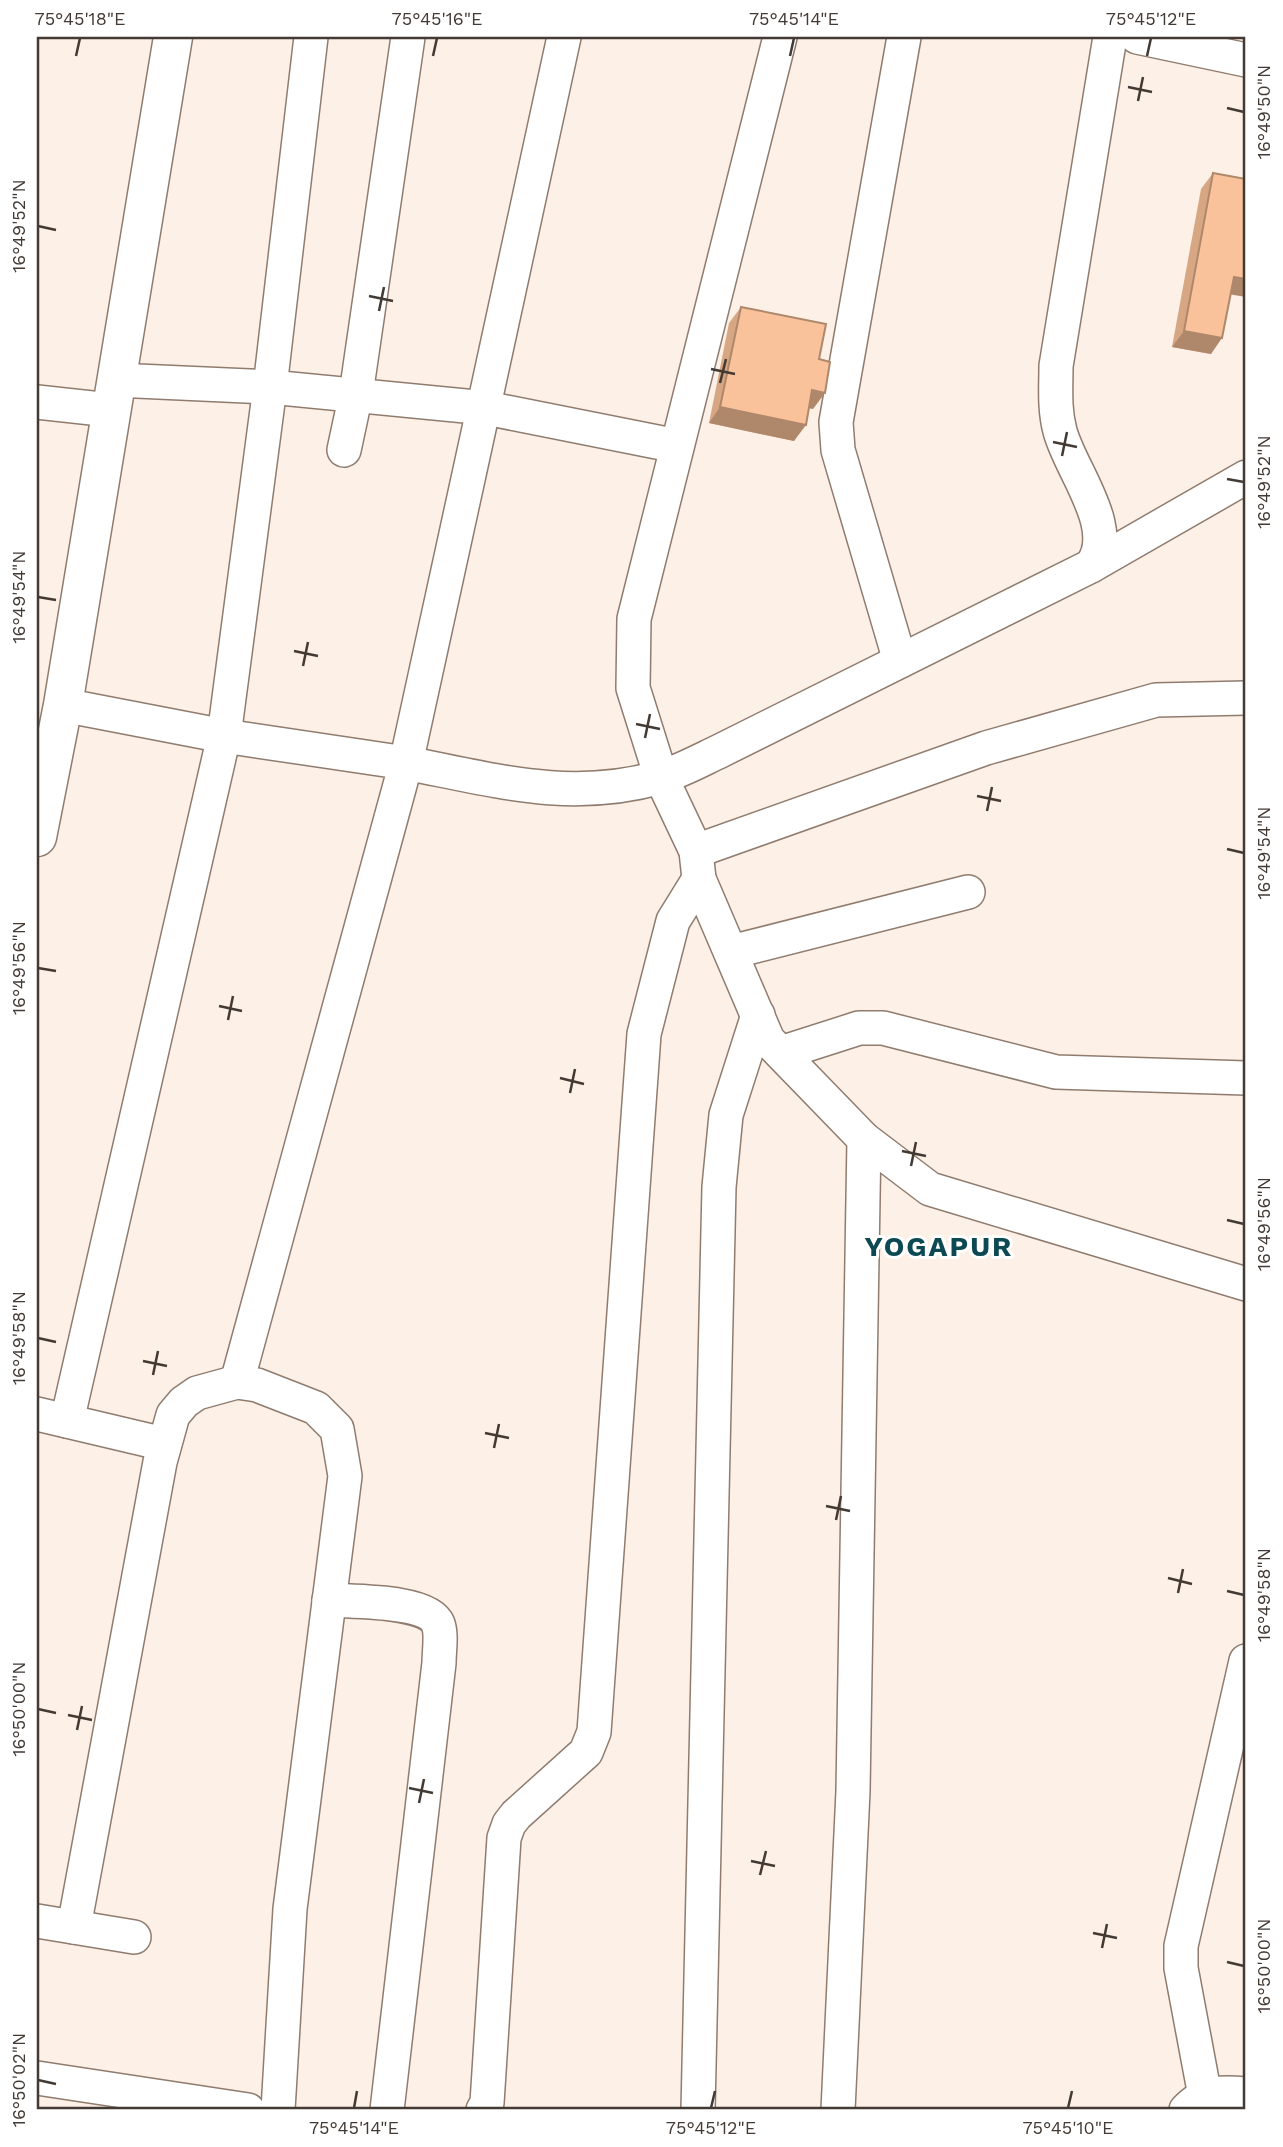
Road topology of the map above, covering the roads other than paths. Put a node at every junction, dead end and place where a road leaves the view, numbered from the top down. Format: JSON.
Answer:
{"nodes":[{"id":1,"x":173,"y":37,"type":"edge"},
{"id":2,"x":311,"y":37,"type":"edge"},
{"id":3,"x":408,"y":37,"type":"edge"},
{"id":4,"x":564,"y":37,"type":"edge"},
{"id":5,"x":780,"y":37,"type":"edge"},
{"id":6,"x":904,"y":37,"type":"edge"},
{"id":7,"x":1110,"y":37,"type":"edge"},
{"id":8,"x":1137,"y":37,"type":"edge"},
{"id":9,"x":1246,"y":60,"type":"edge"},
{"id":10,"x":270,"y":387,"type":"junction"},
{"id":11,"x":356,"y":394,"type":"junction"},
{"id":12,"x":112,"y":395,"type":"junction"},
{"id":13,"x":37,"y":402,"type":"edge"},
{"id":14,"x":486,"y":408,"type":"junction"},
{"id":15,"x":677,"y":446,"type":"junction"},
{"id":16,"x":344,"y":450,"type":"dead end"},
{"id":17,"x":1246,"y":477,"type":"edge"},
{"id":18,"x":1091,"y":566,"type":"junction"},
{"id":19,"x":900,"y":661,"type":"junction"},
{"id":20,"x":1246,"y":698,"type":"edge"},
{"id":21,"x":52,"y":727,"type":"edge"},
{"id":22,"x":224,"y":736,"type":"junction"},
{"id":23,"x":406,"y":763,"type":"junction"},
{"id":24,"x":661,"y":777,"type":"junction"},
{"id":25,"x":37,"y":837,"type":"edge"},
{"id":26,"x":698,"y":865,"type":"junction"},
{"id":27,"x":968,"y":892,"type":"dead end"},
{"id":28,"x":731,"y":952,"type":"junction"},
{"id":29,"x":758,"y":1016,"type":"junction"},
{"id":30,"x":781,"y":1053,"type":"junction"},
{"id":31,"x":1246,"y":1078,"type":"edge"},
{"id":32,"x":864,"y":1139,"type":"junction"},
{"id":33,"x":1246,"y":1284,"type":"edge"},
{"id":34,"x":237,"y":1382,"type":"junction"},
{"id":35,"x":52,"y":1417,"type":"edge"},
{"id":36,"x":164,"y":1444,"type":"junction"},
{"id":37,"x":329,"y":1600,"type":"junction"},
{"id":38,"x":1246,"y":1661,"type":"edge"},
{"id":39,"x":37,"y":1921,"type":"edge"},
{"id":40,"x":74,"y":1927,"type":"junction"},
{"id":41,"x":134,"y":1937,"type":"dead end"},
{"id":42,"x":37,"y":2078,"type":"edge"},
{"id":43,"x":1246,"y":2094,"type":"edge"},
{"id":44,"x":1195,"y":2103,"type":"edge"},
{"id":45,"x":248,"y":2110,"type":"edge"},
{"id":46,"x":278,"y":2110,"type":"edge"},
{"id":47,"x":387,"y":2110,"type":"edge"},
{"id":48,"x":484,"y":2110,"type":"edge"},
{"id":49,"x":698,"y":2110,"type":"edge"},
{"id":50,"x":838,"y":2110,"type":"edge"}],
"edges":[{"from":1,"to":12,"type":"street"},
{"from":2,"to":10,"type":"street"},
{"from":3,"to":11,"type":"street"},
{"from":4,"to":14,"type":"street"},
{"from":5,"to":15,"type":"street"},
{"from":6,"to":19,"type":"street"},
{"from":7,"to":18,"type":"street"},
{"from":8,"to":9,"type":"street"},
{"from":10,"to":11,"type":"street"},
{"from":10,"to":12,"type":"street"},
{"from":10,"to":22,"type":"street"},
{"from":11,"to":14,"type":"street"},
{"from":11,"to":16,"type":"street"},
{"from":12,"to":13,"type":"street"},
{"from":12,"to":21,"type":"street"},
{"from":14,"to":15,"type":"street"},
{"from":14,"to":23,"type":"street"},
{"from":15,"to":24,"type":"street"},
{"from":17,"to":18,"type":"street"},
{"from":18,"to":19,"type":"street"},
{"from":19,"to":24,"type":"street"},
{"from":20,"to":26,"type":"street"},
{"from":21,"to":22,"type":"street"},
{"from":21,"to":25,"type":"street"},
{"from":22,"to":23,"type":"street"},
{"from":22,"to":35,"type":"street"},
{"from":23,"to":24,"type":"street"},
{"from":23,"to":34,"type":"street"},
{"from":24,"to":26,"type":"street"},
{"from":26,"to":28,"type":"street"},
{"from":26,"to":48,"type":"street"},
{"from":27,"to":28,"type":"street"},
{"from":28,"to":29,"type":"street"},
{"from":29,"to":30,"type":"street"},
{"from":29,"to":49,"type":"street"},
{"from":30,"to":31,"type":"street"},
{"from":30,"to":32,"type":"street"},
{"from":32,"to":33,"type":"street"},
{"from":32,"to":50,"type":"street"},
{"from":34,"to":36,"type":"street"},
{"from":34,"to":37,"type":"street"},
{"from":35,"to":36,"type":"street"},
{"from":36,"to":40,"type":"street"},
{"from":37,"to":46,"type":"street"},
{"from":37,"to":47,"type":"street"},
{"from":38,"to":44,"type":"street"},
{"from":39,"to":40,"type":"street"},
{"from":40,"to":41,"type":"street"},
{"from":42,"to":45,"type":"street"},
{"from":43,"to":44,"type":"street"}]}
